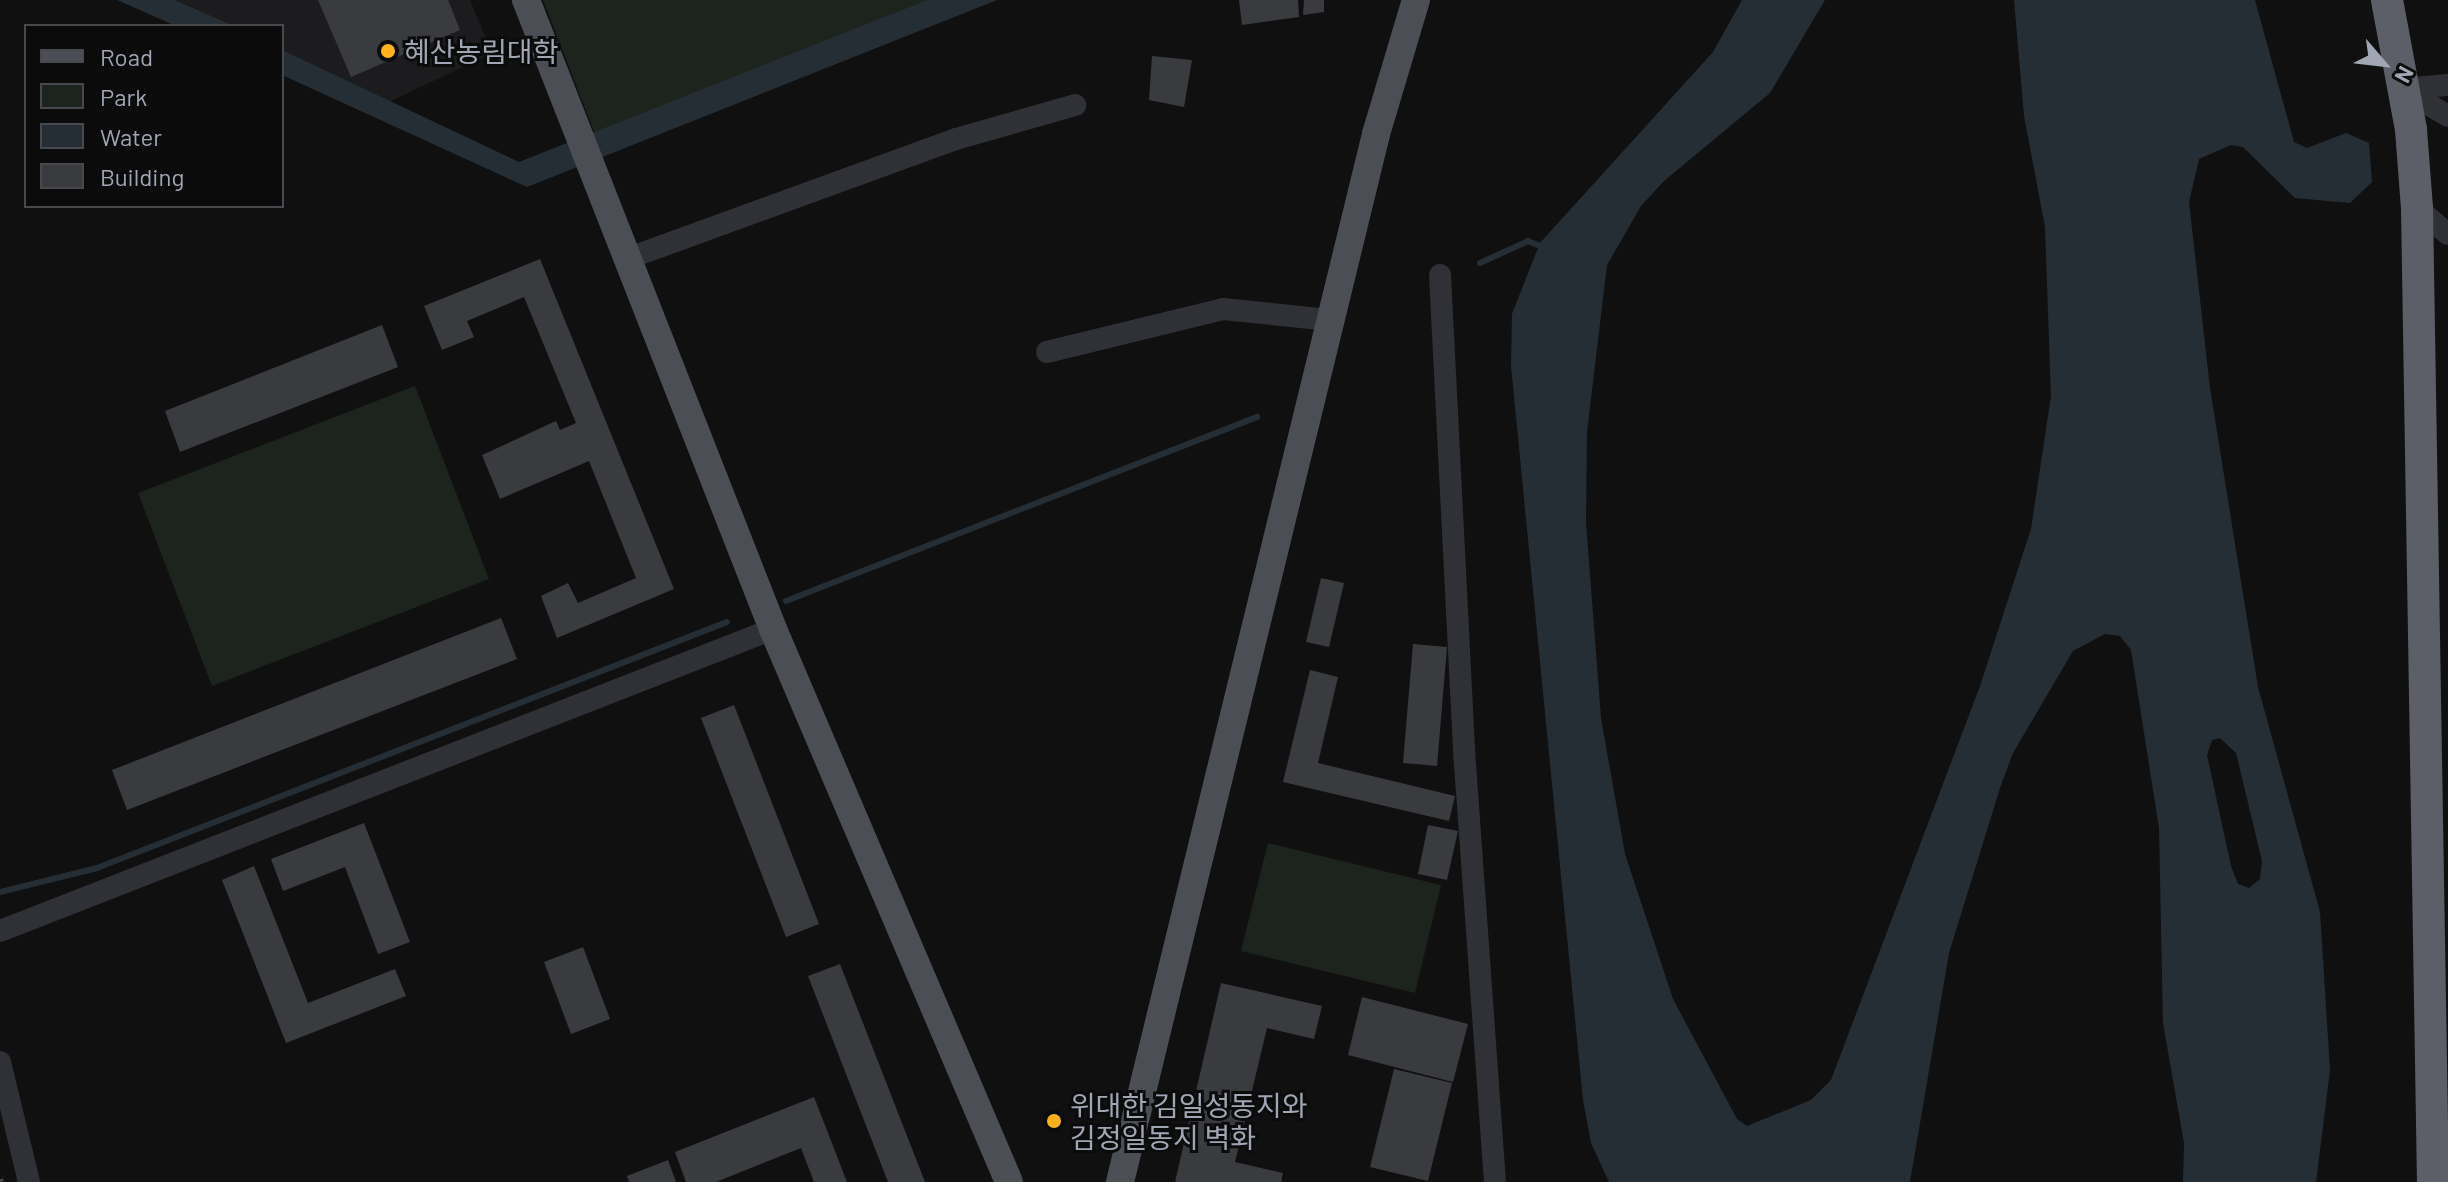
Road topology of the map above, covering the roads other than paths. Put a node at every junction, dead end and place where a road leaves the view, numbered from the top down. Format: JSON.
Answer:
{"nodes":[{"id":1,"x":526,"y":0,"type":"edge"},
{"id":2,"x":1416,"y":0,"type":"edge"},
{"id":3,"x":2387,"y":0,"type":"edge"},
{"id":4,"x":2448,"y":85,"type":"edge"},
{"id":5,"x":2403,"y":89,"type":"junction"},
{"id":6,"x":1075,"y":105,"type":"dead end"},
{"id":7,"x":2448,"y":116,"type":"edge"},
{"id":8,"x":2417,"y":208,"type":"junction"},
{"id":9,"x":2448,"y":234,"type":"edge"},
{"id":10,"x":629,"y":258,"type":"junction"},
{"id":11,"x":1440,"y":275,"type":"dead end"},
{"id":12,"x":1330,"y":320,"type":"junction"},
{"id":13,"x":1047,"y":352,"type":"dead end"},
{"id":14,"x":773,"y":629,"type":"junction"},
{"id":15,"x":0,"y":931,"type":"edge"},
{"id":16,"x":0,"y":1062,"type":"edge"},
{"id":17,"x":29,"y":1182,"type":"edge"},
{"id":18,"x":1009,"y":1182,"type":"edge"},
{"id":19,"x":1120,"y":1182,"type":"edge"},
{"id":20,"x":1495,"y":1182,"type":"edge"},
{"id":21,"x":2433,"y":1182,"type":"edge"}],
"edges":[{"from":1,"to":10,"type":"main road"},
{"from":2,"to":12,"type":"main road"},
{"from":3,"to":5,"type":"highway"},
{"from":4,"to":5,"type":"street"},
{"from":5,"to":7,"type":"street"},
{"from":5,"to":8,"type":"highway"},
{"from":6,"to":10,"type":"street"},
{"from":8,"to":9,"type":"street"},
{"from":8,"to":21,"type":"highway"},
{"from":10,"to":14,"type":"main road"},
{"from":11,"to":20,"type":"street"},
{"from":12,"to":13,"type":"street"},
{"from":12,"to":19,"type":"main road"},
{"from":14,"to":15,"type":"street"},
{"from":14,"to":18,"type":"main road"},
{"from":16,"to":17,"type":"street"}]}
